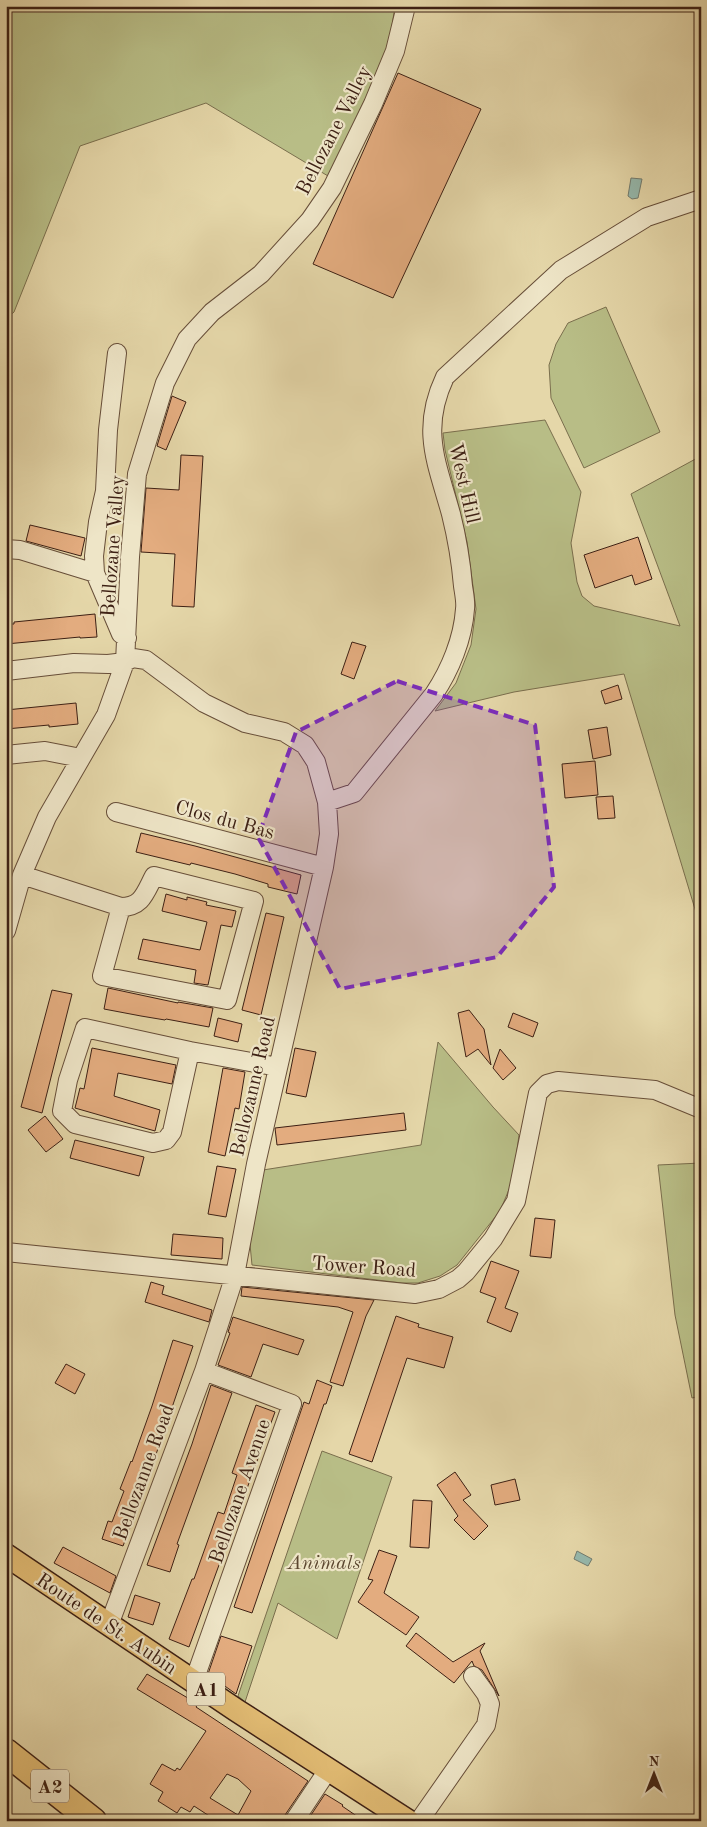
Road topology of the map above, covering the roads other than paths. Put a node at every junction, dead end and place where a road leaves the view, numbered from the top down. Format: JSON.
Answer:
{"nodes":[{"id":1,"x":406,"y":6,"type":"edge"},
{"id":2,"x":701,"y":199,"type":"edge"},
{"id":3,"x":117,"y":353,"type":"dead end"},
{"id":4,"x":6,"y":549,"type":"edge"},
{"id":5,"x":95,"y":573,"type":"junction"},
{"id":6,"x":127,"y":638,"type":"junction"},
{"id":7,"x":126,"y":662,"type":"junction"},
{"id":8,"x":6,"y":670,"type":"edge"},
{"id":9,"x":6,"y":755,"type":"edge"},
{"id":10,"x":81,"y":758,"type":"junction"},
{"id":11,"x":328,"y":802,"type":"junction"},
{"id":12,"x":116,"y":812,"type":"dead end"},
{"id":13,"x":324,"y":867,"type":"junction"},
{"id":14,"x":22,"y":875,"type":"junction"},
{"id":15,"x":121,"y":907,"type":"junction"},
{"id":16,"x":6,"y":931,"type":"edge"},
{"id":17,"x":190,"y":1051,"type":"junction"},
{"id":18,"x":278,"y":1067,"type":"junction"},
{"id":19,"x":701,"y":1109,"type":"edge"},
{"id":20,"x":6,"y":1252,"type":"edge"},
{"id":21,"x":235,"y":1275,"type":"junction"},
{"id":22,"x":204,"y":1370,"type":"junction"},
{"id":23,"x":6,"y":1555,"type":"edge"},
{"id":24,"x":109,"y":1625,"type":"junction"},
{"id":25,"x":473,"y":1676,"type":"dead end"},
{"id":26,"x":194,"y":1681,"type":"junction"},
{"id":27,"x":6,"y":1752,"type":"edge"},
{"id":28,"x":6,"y":1770,"type":"edge"},
{"id":29,"x":328,"y":1770,"type":"junction"},
{"id":30,"x":71,"y":1821,"type":"edge"},
{"id":31,"x":93,"y":1821,"type":"edge"},
{"id":32,"x":294,"y":1821,"type":"edge"},
{"id":33,"x":408,"y":1821,"type":"edge"},
{"id":34,"x":419,"y":1821,"type":"edge"}],
"edges":[{"from":1,"to":6,"type":"street","name":"Bellozane Valley"},
{"from":2,"to":11,"type":"street","name":"West Hill"},
{"from":3,"to":5,"type":"street"},
{"from":4,"to":5,"type":"street"},
{"from":5,"to":6,"type":"street"},
{"from":6,"to":7,"type":"street","name":"Bellozane Valley"},
{"from":7,"to":8,"type":"street","name":"Bellozanne Road"},
{"from":7,"to":10,"type":"street","name":"Bellozane Valley"},
{"from":7,"to":11,"type":"street","name":"Bellozanne Road"},
{"from":9,"to":10,"type":"street"},
{"from":10,"to":14,"type":"street","name":"Bellozane Valley"},
{"from":11,"to":13,"type":"street","name":"Bellozanne Road"},
{"from":12,"to":13,"type":"street","name":"Clos du Bas"},
{"from":13,"to":18,"type":"street","name":"Bellozanne Road"},
{"from":14,"to":15,"type":"street"},
{"from":14,"to":16,"type":"street","name":"Bellozane Valley"},
{"from":15,"to":15,"type":"street"},
{"from":17,"to":17,"type":"street"},
{"from":17,"to":18,"type":"street"},
{"from":18,"to":21,"type":"street","name":"Bellozanne Road"},
{"from":19,"to":21,"type":"street","name":"Tower Road"},
{"from":20,"to":21,"type":"street","name":"Tower Road"},
{"from":21,"to":22,"type":"street","name":"Bellozanne Road"},
{"from":22,"to":24,"type":"street","name":"Bellozanne Road"},
{"from":22,"to":26,"type":"street","name":"Bellozane Avenue"},
{"from":23,"to":24,"type":"main road","name":"Route de St. Aubin","number":"A1"},
{"from":24,"to":26,"type":"main road","name":"Route de St. Aubin","number":"A1"},
{"from":25,"to":34,"type":"street"},
{"from":26,"to":29,"type":"main road","name":"Route de St. Aubin","number":"A1"},
{"from":27,"to":31,"type":"highway","number":"A2"},
{"from":28,"to":30,"type":"highway","number":"A2"},
{"from":29,"to":32,"type":"street"},
{"from":29,"to":33,"type":"main road","name":"Route de St. Aubin","number":"A1"}]}
